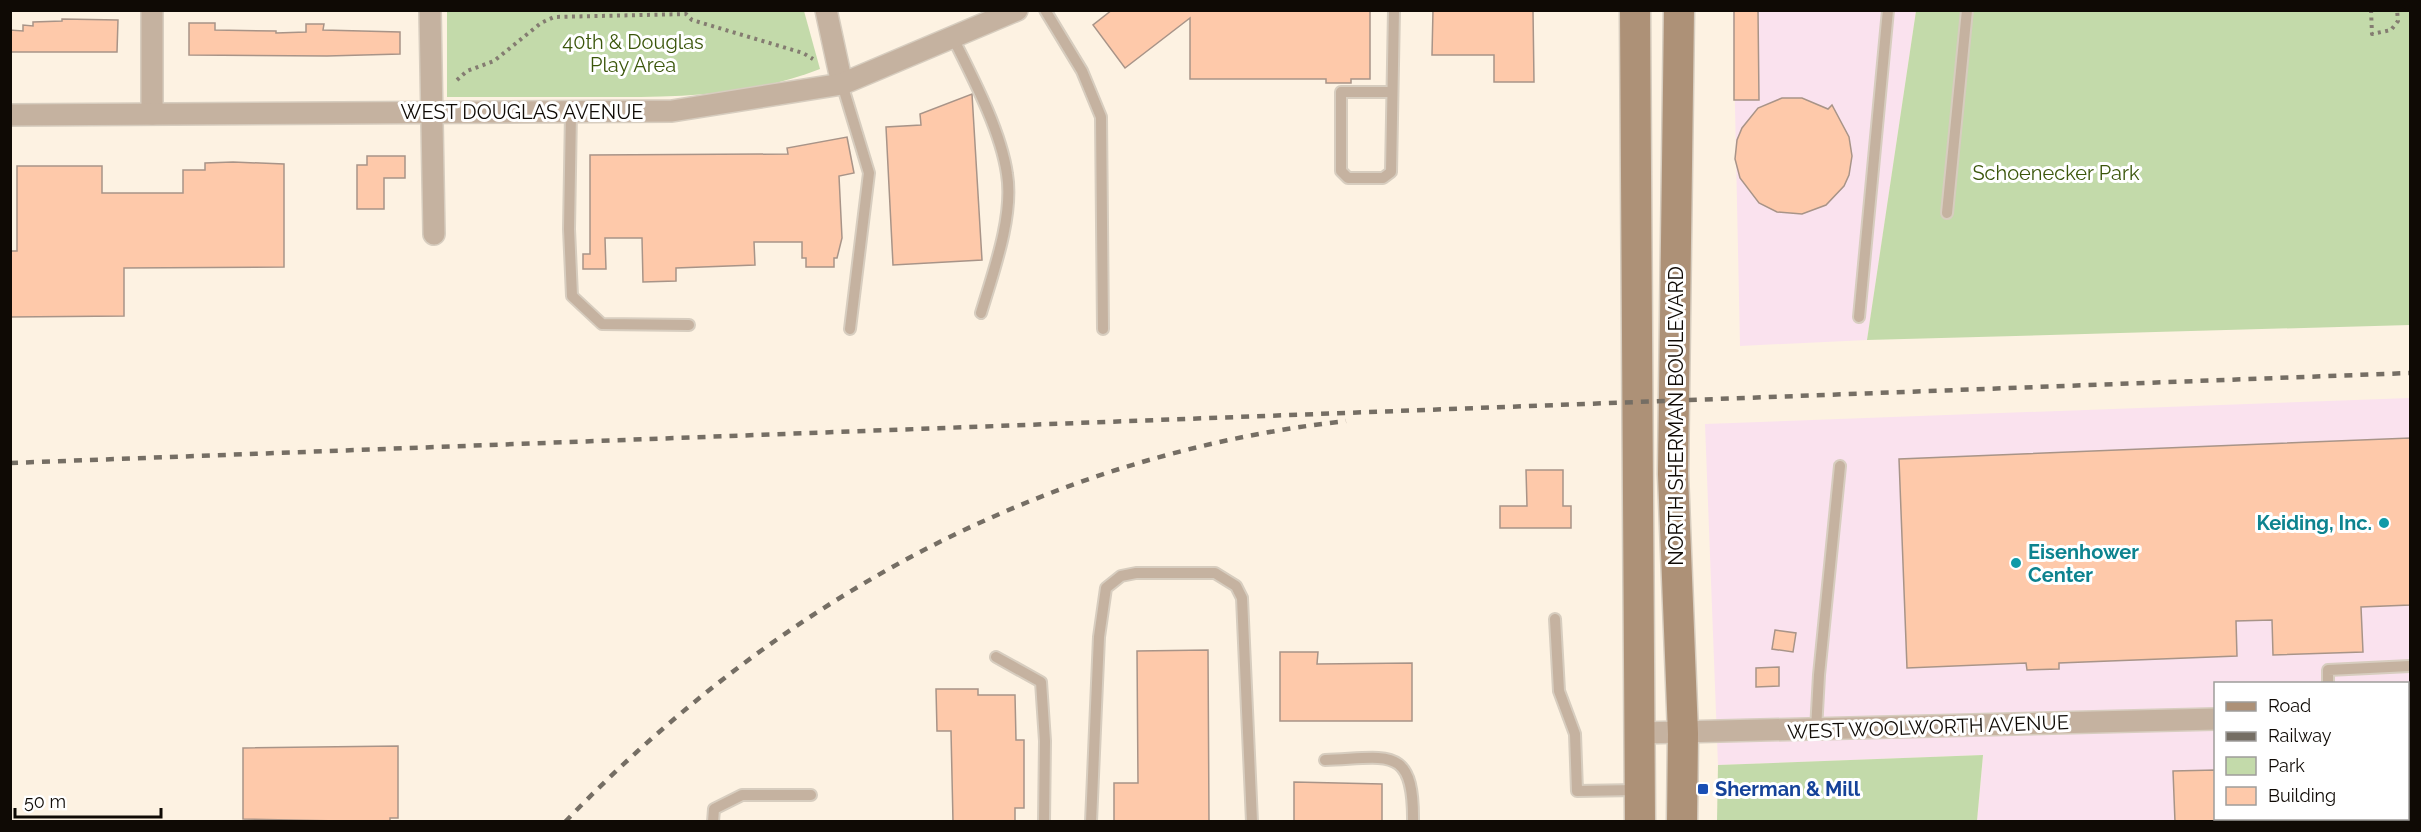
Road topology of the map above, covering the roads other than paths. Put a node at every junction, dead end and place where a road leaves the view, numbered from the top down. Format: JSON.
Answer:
{"nodes":[{"id":1,"x":152,"y":10,"type":"edge"},
{"id":2,"x":430,"y":10,"type":"edge"},
{"id":3,"x":826,"y":10,"type":"edge"},
{"id":4,"x":1017,"y":10,"type":"edge"},
{"id":5,"x":1046,"y":10,"type":"edge"},
{"id":6,"x":1394,"y":10,"type":"edge"},
{"id":7,"x":1635,"y":10,"type":"edge"},
{"id":8,"x":1679,"y":10,"type":"edge"},
{"id":9,"x":1888,"y":10,"type":"edge"},
{"id":10,"x":1967,"y":10,"type":"edge"},
{"id":11,"x":953,"y":38,"type":"junction"},
{"id":12,"x":842,"y":84,"type":"junction"},
{"id":13,"x":1392,"y":92,"type":"junction"},
{"id":14,"x":571,"y":112,"type":"junction"},
{"id":15,"x":430,"y":113,"type":"junction"},
{"id":16,"x":152,"y":114,"type":"junction"},
{"id":17,"x":10,"y":115,"type":"edge"},
{"id":18,"x":1947,"y":213,"type":"dead end"},
{"id":19,"x":434,"y":234,"type":"dead end"},
{"id":20,"x":981,"y":313,"type":"dead end"},
{"id":21,"x":1859,"y":317,"type":"dead end"},
{"id":22,"x":689,"y":325,"type":"dead end"},
{"id":23,"x":850,"y":329,"type":"dead end"},
{"id":24,"x":1103,"y":330,"type":"dead end"},
{"id":25,"x":1840,"y":466,"type":"dead end"},
{"id":26,"x":1555,"y":619,"type":"dead end"},
{"id":27,"x":996,"y":657,"type":"dead end"},
{"id":28,"x":2410,"y":666,"type":"edge"},
{"id":29,"x":2328,"y":682,"type":"edge"},
{"id":30,"x":2214,"y":719,"type":"edge"},
{"id":31,"x":1816,"y":730,"type":"junction"},
{"id":32,"x":1641,"y":733,"type":"junction"},
{"id":33,"x":1683,"y":734,"type":"junction"},
{"id":34,"x":1325,"y":760,"type":"dead end"},
{"id":35,"x":1640,"y":790,"type":"junction"},
{"id":36,"x":811,"y":795,"type":"dead end"},
{"id":37,"x":713,"y":822,"type":"edge"},
{"id":38,"x":1044,"y":822,"type":"edge"},
{"id":39,"x":1091,"y":822,"type":"edge"},
{"id":40,"x":1252,"y":822,"type":"edge"},
{"id":41,"x":1413,"y":822,"type":"edge"},
{"id":42,"x":1640,"y":822,"type":"edge"},
{"id":43,"x":1682,"y":822,"type":"edge"}],
"edges":[{"from":1,"to":16,"type":"street"},
{"from":2,"to":15,"type":"street"},
{"from":3,"to":12,"type":"street"},
{"from":4,"to":11,"type":"street","name":"WEST DOUGLAS AVENUE"},
{"from":5,"to":24,"type":"lane"},
{"from":6,"to":13,"type":"lane"},
{"from":7,"to":32,"type":"main road","name":"NORTH SHERMAN BOULEVARD"},
{"from":8,"to":33,"type":"main road","name":"NORTH SHERMAN BOULEVARD"},
{"from":9,"to":21,"type":"lane"},
{"from":10,"to":18,"type":"lane"},
{"from":11,"to":12,"type":"street","name":"WEST DOUGLAS AVENUE"},
{"from":11,"to":20,"type":"lane"},
{"from":12,"to":14,"type":"street","name":"WEST DOUGLAS AVENUE"},
{"from":12,"to":23,"type":"lane"},
{"from":13,"to":13,"type":"lane"},
{"from":14,"to":15,"type":"street","name":"WEST DOUGLAS AVENUE"},
{"from":14,"to":22,"type":"lane"},
{"from":15,"to":16,"type":"street","name":"WEST DOUGLAS AVENUE"},
{"from":15,"to":19,"type":"street"},
{"from":16,"to":17,"type":"street","name":"WEST DOUGLAS AVENUE"},
{"from":25,"to":31,"type":"lane"},
{"from":26,"to":35,"type":"lane"},
{"from":27,"to":38,"type":"lane"},
{"from":28,"to":29,"type":"lane"},
{"from":30,"to":31,"type":"street","name":"WEST WOOLWORTH AVENUE"},
{"from":31,"to":33,"type":"street","name":"WEST WOOLWORTH AVENUE"},
{"from":32,"to":33,"type":"street","name":"WEST WOOLWORTH AVENUE"},
{"from":32,"to":35,"type":"main road","name":"NORTH SHERMAN BOULEVARD"},
{"from":33,"to":43,"type":"main road","name":"NORTH SHERMAN BOULEVARD"},
{"from":34,"to":41,"type":"lane"},
{"from":35,"to":42,"type":"main road","name":"NORTH SHERMAN BOULEVARD"},
{"from":36,"to":37,"type":"lane"},
{"from":39,"to":40,"type":"lane"}]}
